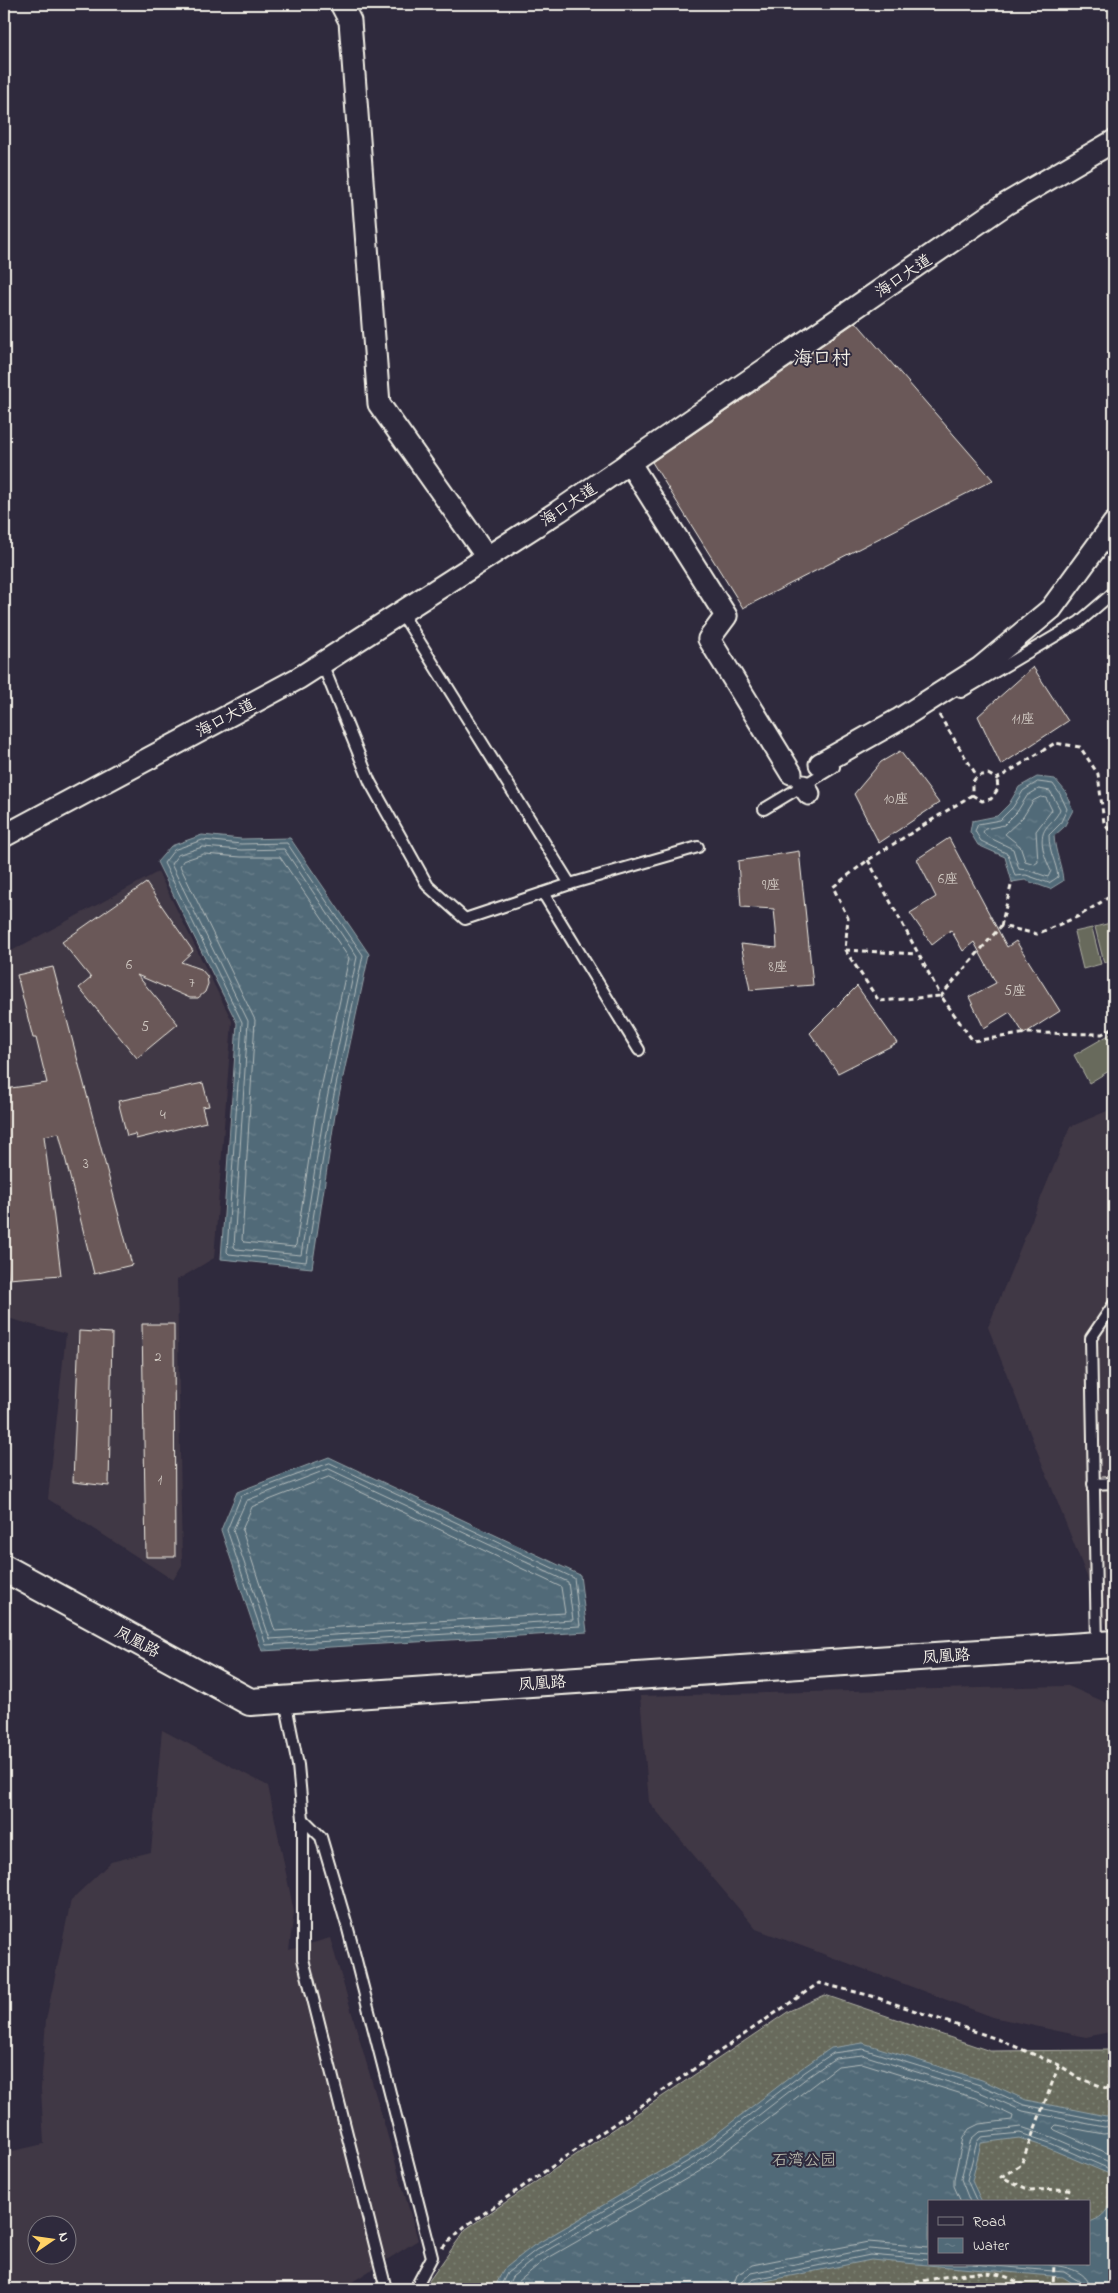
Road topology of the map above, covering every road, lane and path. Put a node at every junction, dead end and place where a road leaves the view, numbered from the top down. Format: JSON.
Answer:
{"nodes":[{"id":1,"x":341,"y":4,"type":"edge"},
{"id":2,"x":1114,"y":141,"type":"edge"},
{"id":3,"x":629,"y":462,"type":"junction"},
{"id":4,"x":1114,"y":523,"type":"edge"},
{"id":5,"x":487,"y":556,"type":"junction"},
{"id":6,"x":1114,"y":592,"type":"edge"},
{"id":7,"x":401,"y":612,"type":"junction"},
{"id":8,"x":322,"y":663,"type":"junction"},
{"id":9,"x":934,"y":708,"type":"junction"},
{"id":10,"x":820,"y":764,"type":"dead end"},
{"id":11,"x":978,"y":776,"type":"junction"},
{"id":12,"x":997,"y":779,"type":"junction"},
{"id":13,"x":801,"y":784,"type":"junction"},
{"id":14,"x":972,"y":795,"type":"junction"},
{"id":15,"x":764,"y":808,"type":"dead end"},
{"id":16,"x":4,"y":836,"type":"edge"},
{"id":17,"x":1114,"y":837,"type":"edge"},
{"id":18,"x":698,"y":846,"type":"dead end"},
{"id":19,"x":868,"y":860,"type":"junction"},
{"id":20,"x":1012,"y":882,"type":"dead end"},
{"id":21,"x":570,"y":884,"type":"junction"},
{"id":22,"x":543,"y":893,"type":"junction"},
{"id":23,"x":1114,"y":894,"type":"edge"},
{"id":24,"x":1001,"y":926,"type":"junction"},
{"id":25,"x":845,"y":950,"type":"junction"},
{"id":26,"x":917,"y":954,"type":"junction"},
{"id":27,"x":941,"y":996,"type":"junction"},
{"id":28,"x":1114,"y":1027,"type":"edge"},
{"id":29,"x":638,"y":1050,"type":"dead end"},
{"id":30,"x":1114,"y":1304,"type":"edge"},
{"id":31,"x":1114,"y":1483,"type":"edge"},
{"id":32,"x":1093,"y":1484,"type":"junction"},
{"id":33,"x":4,"y":1568,"type":"edge"},
{"id":34,"x":1106,"y":1644,"type":"edge"},
{"id":35,"x":285,"y":1699,"type":"junction"},
{"id":36,"x":303,"y":1819,"type":"junction"},
{"id":37,"x":1059,"y":2065,"type":"junction"},
{"id":38,"x":1114,"y":2091,"type":"edge"},
{"id":39,"x":1066,"y":2200,"type":"edge"},
{"id":40,"x":432,"y":2257,"type":"junction"},
{"id":41,"x":1054,"y":2266,"type":"edge"},
{"id":42,"x":386,"y":2289,"type":"edge"},
{"id":43,"x":415,"y":2289,"type":"edge"},
{"id":44,"x":889,"y":2289,"type":"edge"},
{"id":45,"x":1028,"y":2289,"type":"edge"},
{"id":46,"x":1050,"y":2289,"type":"edge"}],
"edges":[{"from":1,"to":5,"type":"street"},
{"from":2,"to":3,"type":"street","name":"海口大道"},
{"from":3,"to":5,"type":"street","name":"海口大道"},
{"from":3,"to":13,"type":"street"},
{"from":4,"to":10,"type":"street"},
{"from":5,"to":7,"type":"street","name":"海口大道"},
{"from":6,"to":9,"type":"lane"},
{"from":7,"to":8,"type":"street","name":"海口大道"},
{"from":7,"to":21,"type":"lane"},
{"from":8,"to":16,"type":"street","name":"海口大道"},
{"from":8,"to":22,"type":"lane"},
{"from":9,"to":11,"type":"path"},
{"from":9,"to":13,"type":"lane"},
{"from":11,"to":12,"type":"path"},
{"from":11,"to":14,"type":"path"},
{"from":12,"to":14,"type":"path"},
{"from":12,"to":17,"type":"path"},
{"from":13,"to":15,"type":"lane"},
{"from":14,"to":19,"type":"path"},
{"from":18,"to":21,"type":"lane"},
{"from":19,"to":25,"type":"path"},
{"from":19,"to":26,"type":"path"},
{"from":20,"to":24,"type":"path"},
{"from":21,"to":22,"type":"lane"},
{"from":22,"to":29,"type":"lane"},
{"from":23,"to":24,"type":"path"},
{"from":24,"to":27,"type":"path"},
{"from":25,"to":26,"type":"path"},
{"from":25,"to":27,"type":"path"},
{"from":26,"to":27,"type":"path"},
{"from":27,"to":28,"type":"path"},
{"from":30,"to":32,"type":"lane"},
{"from":31,"to":32,"type":"lane"},
{"from":32,"to":34,"type":"lane"},
{"from":33,"to":35,"type":"street","name":"凤凰路"},
{"from":34,"to":35,"type":"street","name":"凤凰路"},
{"from":35,"to":36,"type":"lane"},
{"from":36,"to":40,"type":"lane"},
{"from":36,"to":42,"type":"lane"},
{"from":37,"to":38,"type":"path"},
{"from":37,"to":39,"type":"path"},
{"from":37,"to":40,"type":"path"},
{"from":40,"to":43,"type":"lane"},
{"from":41,"to":46,"type":"path"},
{"from":44,"to":45,"type":"path"}]}
